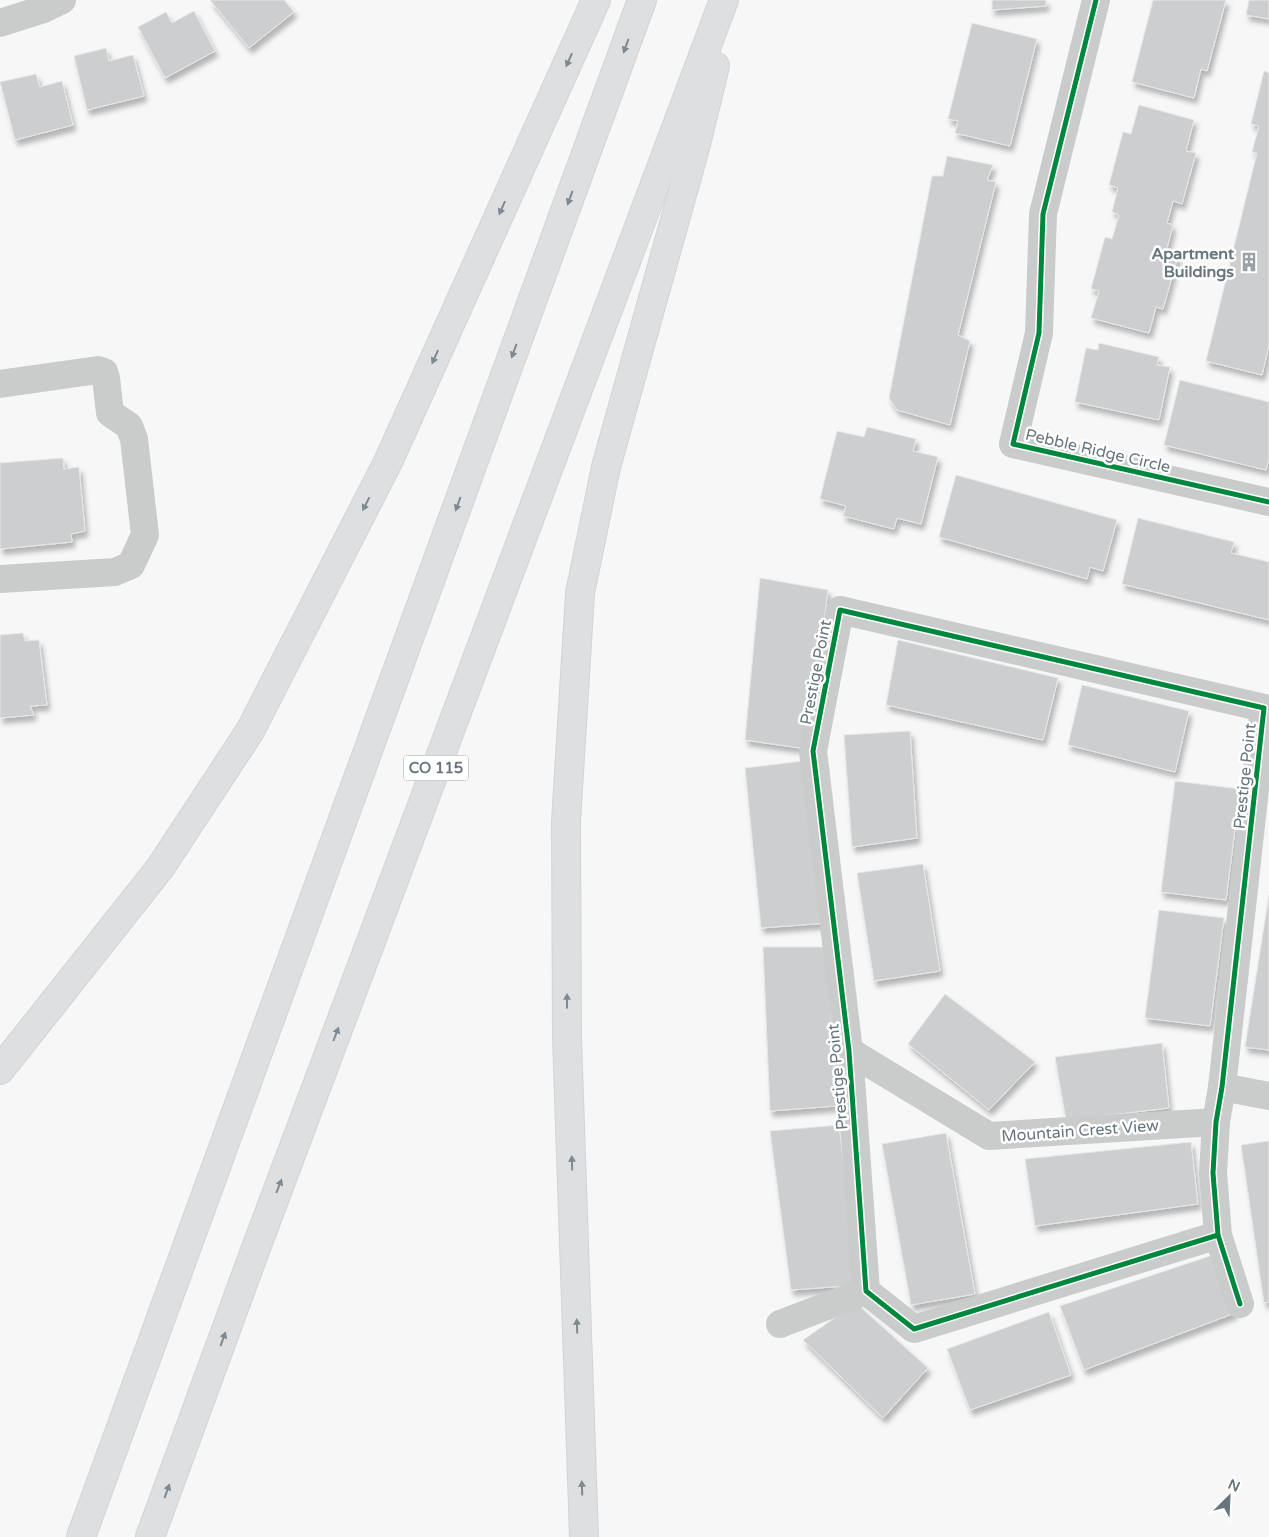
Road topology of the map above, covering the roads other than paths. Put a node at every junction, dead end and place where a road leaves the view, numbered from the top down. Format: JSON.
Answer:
{"nodes":[{"id":1,"x":62,"y":0,"type":"edge"},
{"id":2,"x":596,"y":0,"type":"edge"},
{"id":3,"x":642,"y":0,"type":"edge"},
{"id":4,"x":724,"y":0,"type":"edge"},
{"id":5,"x":730,"y":0,"type":"edge"},
{"id":6,"x":1096,"y":0,"type":"edge"},
{"id":7,"x":0,"y":23,"type":"edge"},
{"id":8,"x":0,"y":384,"type":"edge"},
{"id":9,"x":1269,"y":502,"type":"edge"},
{"id":10,"x":0,"y":579,"type":"edge"},
{"id":11,"x":849,"y":1051,"type":"junction"},
{"id":12,"x":0,"y":1070,"type":"edge"},
{"id":13,"x":1222,"y":1087,"type":"junction"},
{"id":14,"x":1269,"y":1096,"type":"edge"},
{"id":15,"x":1216,"y":1122,"type":"junction"},
{"id":16,"x":1218,"y":1235,"type":"junction"},
{"id":17,"x":866,"y":1291,"type":"junction"},
{"id":18,"x":1240,"y":1304,"type":"dead end"},
{"id":19,"x":780,"y":1324,"type":"dead end"},
{"id":20,"x":81,"y":1537,"type":"edge"},
{"id":21,"x":150,"y":1537,"type":"edge"},
{"id":22,"x":584,"y":1537,"type":"edge"}],
"edges":[{"from":1,"to":7,"type":"street"},
{"from":2,"to":12,"type":"highway","one_way":true},
{"from":3,"to":20,"type":"highway","one_way":true},
{"from":21,"to":4,"type":"highway","number":"CO 115","one_way":true},
{"from":22,"to":5,"type":"highway","one_way":true},
{"from":6,"to":9,"type":"street","name":"Pebble Ridge Circle"},
{"from":8,"to":10,"type":"street"},
{"from":11,"to":13,"type":"street","name":"Prestige Point"},
{"from":11,"to":15,"type":"street","name":"Mountain Crest View"},
{"from":11,"to":17,"type":"street","name":"Prestige Point"},
{"from":13,"to":14,"type":"street"},
{"from":13,"to":15,"type":"street","name":"Prestige Point"},
{"from":15,"to":16,"type":"street","name":"Prestige Point"},
{"from":16,"to":17,"type":"street"},
{"from":16,"to":18,"type":"street","name":"Prestige Point"},
{"from":17,"to":19,"type":"street"}]}
